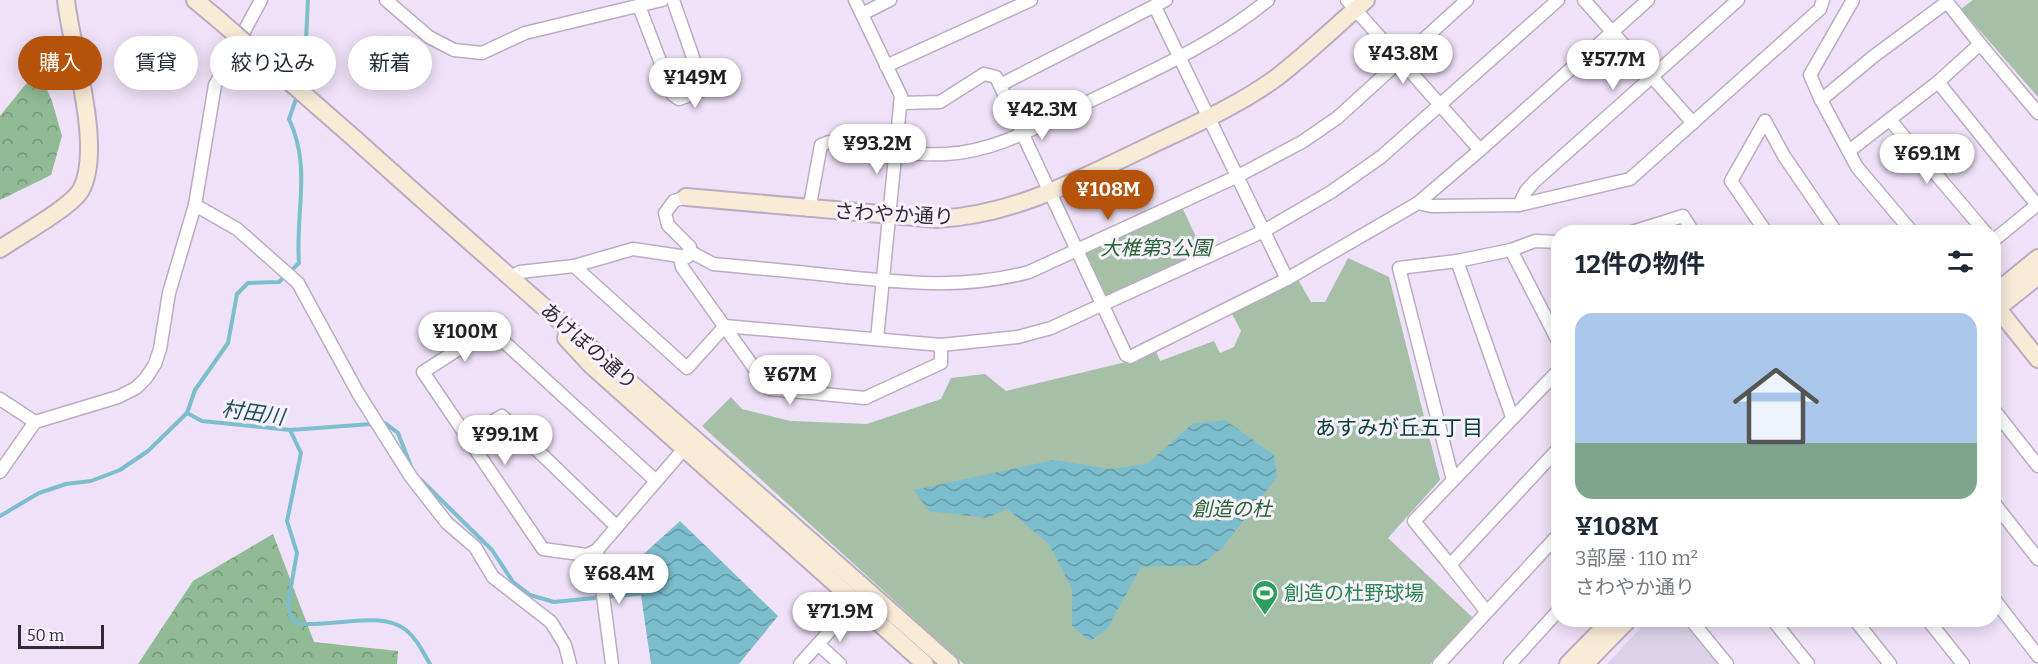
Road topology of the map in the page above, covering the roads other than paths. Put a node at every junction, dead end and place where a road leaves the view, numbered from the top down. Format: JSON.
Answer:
{"nodes":[{"id":1,"x":66,"y":0,"type":"edge"},
{"id":2,"x":195,"y":0,"type":"edge"},
{"id":3,"x":261,"y":0,"type":"edge"},
{"id":4,"x":386,"y":0,"type":"edge"},
{"id":5,"x":662,"y":0,"type":"edge"},
{"id":6,"x":673,"y":0,"type":"edge"},
{"id":7,"x":855,"y":0,"type":"edge"},
{"id":8,"x":890,"y":0,"type":"edge"},
{"id":9,"x":1031,"y":0,"type":"edge"},
{"id":10,"x":1268,"y":0,"type":"edge"},
{"id":11,"x":1467,"y":0,"type":"edge"},
{"id":12,"x":1558,"y":0,"type":"edge"},
{"id":13,"x":1584,"y":0,"type":"edge"},
{"id":14,"x":1648,"y":0,"type":"edge"},
{"id":15,"x":1738,"y":0,"type":"edge"},
{"id":16,"x":1823,"y":0,"type":"edge"},
{"id":17,"x":1853,"y":0,"type":"edge"},
{"id":18,"x":1949,"y":1,"type":"edge"},
{"id":19,"x":1160,"y":3,"type":"edge"},
{"id":20,"x":1356,"y":3,"type":"edge"},
{"id":21,"x":639,"y":6,"type":"junction"},
{"id":22,"x":862,"y":14,"type":"junction"},
{"id":23,"x":1612,"y":32,"type":"junction"},
{"id":24,"x":1980,"y":44,"type":"junction"},
{"id":25,"x":1180,"y":58,"type":"junction"},
{"id":26,"x":1400,"y":60,"type":"junction"},
{"id":27,"x":886,"y":66,"type":"junction"},
{"id":28,"x":1652,"y":77,"type":"junction"},
{"id":29,"x":1938,"y":82,"type":"junction"},
{"id":30,"x":1000,"y":85,"type":"junction"},
{"id":31,"x":1821,"y":100,"type":"junction"},
{"id":32,"x":900,"y":103,"type":"junction"},
{"id":33,"x":1440,"y":105,"type":"junction"},
{"id":34,"x":2038,"y":113,"type":"edge"},
{"id":35,"x":1209,"y":117,"type":"junction"},
{"id":36,"x":1890,"y":120,"type":"junction"},
{"id":37,"x":1693,"y":123,"type":"junction"},
{"id":38,"x":1022,"y":134,"type":"junction"},
{"id":39,"x":1480,"y":150,"type":"junction"},
{"id":40,"x":895,"y":151,"type":"junction"},
{"id":41,"x":1849,"y":152,"type":"junction"},
{"id":42,"x":1238,"y":176,"type":"junction"},
{"id":43,"x":1048,"y":194,"type":"junction"},
{"id":44,"x":686,"y":197,"type":"joint"},
{"id":45,"x":1418,"y":202,"type":"junction"},
{"id":46,"x":1519,"y":205,"type":"junction"},
{"id":47,"x":2038,"y":205,"type":"edge"},
{"id":48,"x":195,"y":206,"type":"junction"},
{"id":49,"x":809,"y":210,"type":"junction"},
{"id":50,"x":888,"y":216,"type":"junction"},
{"id":51,"x":1654,"y":225,"type":"edge"},
{"id":52,"x":1689,"y":225,"type":"edge"},
{"id":53,"x":1761,"y":225,"type":"edge"},
{"id":54,"x":1831,"y":225,"type":"edge"},
{"id":55,"x":1906,"y":225,"type":"edge"},
{"id":56,"x":1979,"y":225,"type":"edge"},
{"id":57,"x":1264,"y":231,"type":"junction"},
{"id":58,"x":2001,"y":234,"type":"edge"},
{"id":59,"x":1551,"y":242,"type":"edge"},
{"id":60,"x":0,"y":249,"type":"edge"},
{"id":61,"x":1511,"y":250,"type":"junction"},
{"id":62,"x":1077,"y":252,"type":"junction"},
{"id":63,"x":686,"y":255,"type":"junction"},
{"id":64,"x":2038,"y":258,"type":"edge"},
{"id":65,"x":1457,"y":261,"type":"junction"},
{"id":66,"x":574,"y":266,"type":"junction"},
{"id":67,"x":2038,"y":276,"type":"edge"},
{"id":68,"x":1287,"y":279,"type":"junction"},
{"id":69,"x":511,"y":280,"type":"junction"},
{"id":70,"x":882,"y":280,"type":"junction"},
{"id":71,"x":2001,"y":297,"type":"edge"},
{"id":72,"x":2001,"y":300,"type":"edge"},
{"id":73,"x":1103,"y":306,"type":"junction"},
{"id":74,"x":2001,"y":313,"type":"edge"},
{"id":75,"x":725,"y":326,"type":"junction"},
{"id":76,"x":1551,"y":327,"type":"edge"},
{"id":77,"x":877,"y":339,"type":"junction"},
{"id":78,"x":941,"y":345,"type":"junction"},
{"id":79,"x":2038,"y":360,"type":"edge"},
{"id":80,"x":1551,"y":377,"type":"edge"},
{"id":81,"x":0,"y":399,"type":"edge"},
{"id":82,"x":1512,"y":417,"type":"junction"},
{"id":83,"x":2001,"y":419,"type":"edge"},
{"id":84,"x":34,"y":422,"type":"junction"},
{"id":85,"x":466,"y":436,"type":"junction"},
{"id":86,"x":689,"y":443,"type":"junction"},
{"id":87,"x":1551,"y":457,"type":"edge"},
{"id":88,"x":2038,"y":466,"type":"edge"},
{"id":89,"x":0,"y":472,"type":"edge"},
{"id":90,"x":1453,"y":480,"type":"junction"},
{"id":91,"x":656,"y":481,"type":"junction"},
{"id":92,"x":2001,"y":512,"type":"edge"},
{"id":93,"x":617,"y":527,"type":"junction"},
{"id":94,"x":1551,"y":542,"type":"edge"},
{"id":95,"x":597,"y":550,"type":"junction"},
{"id":96,"x":2038,"y":559,"type":"edge"},
{"id":97,"x":1450,"y":565,"type":"junction"},
{"id":98,"x":856,"y":602,"type":"junction"},
{"id":99,"x":2001,"y":608,"type":"edge"},
{"id":100,"x":1486,"y":611,"type":"junction"},
{"id":101,"x":1551,"y":619,"type":"edge"},
{"id":102,"x":1604,"y":627,"type":"edge"},
{"id":103,"x":1621,"y":627,"type":"edge"},
{"id":104,"x":1697,"y":627,"type":"edge"},
{"id":105,"x":1779,"y":627,"type":"edge"},
{"id":106,"x":1861,"y":627,"type":"edge"},
{"id":107,"x":1934,"y":627,"type":"edge"},
{"id":108,"x":818,"y":644,"type":"junction"},
{"id":109,"x":2038,"y":656,"type":"edge"},
{"id":110,"x":570,"y":664,"type":"edge"},
{"id":111,"x":612,"y":664,"type":"edge"},
{"id":112,"x":800,"y":664,"type":"edge"},
{"id":113,"x":840,"y":664,"type":"edge"},
{"id":114,"x":925,"y":664,"type":"edge"},
{"id":115,"x":950,"y":664,"type":"edge"},
{"id":116,"x":1439,"y":664,"type":"edge"},
{"id":117,"x":1510,"y":664,"type":"edge"},
{"id":118,"x":1568,"y":664,"type":"edge"},
{"id":119,"x":1585,"y":664,"type":"edge"},
{"id":120,"x":1726,"y":664,"type":"edge"},
{"id":121,"x":1808,"y":664,"type":"edge"},
{"id":122,"x":1890,"y":664,"type":"edge"},
{"id":123,"x":1963,"y":664,"type":"edge"}],
"edges":[{"from":1,"to":60,"type":"street"},
{"from":2,"to":69,"type":"street","name":"あけぼの通り","bridge":true},
{"from":3,"to":48,"type":"street"},
{"from":4,"to":21,"type":"street"},
{"from":5,"to":21,"type":"street"},
{"from":6,"to":21,"type":"street"},
{"from":7,"to":22,"type":"street"},
{"from":8,"to":22,"type":"street"},
{"from":9,"to":27,"type":"street"},
{"from":10,"to":25,"type":"street"},
{"from":11,"to":26,"type":"street"},
{"from":12,"to":33,"type":"street"},
{"from":13,"to":23,"type":"street"},
{"from":14,"to":23,"type":"street"},
{"from":15,"to":28,"type":"street"},
{"from":16,"to":37,"type":"street"},
{"from":17,"to":31,"type":"street"},
{"from":18,"to":24,"type":"street"},
{"from":18,"to":31,"type":"street"},
{"from":19,"to":25,"type":"street"},
{"from":19,"to":30,"type":"street"},
{"from":20,"to":26,"type":"street"},
{"from":20,"to":35,"type":"street","name":"さわやか通り"},
{"from":22,"to":27,"type":"street"},
{"from":23,"to":28,"type":"street"},
{"from":23,"to":39,"type":"street"},
{"from":24,"to":29,"type":"street"},
{"from":24,"to":34,"type":"street"},
{"from":25,"to":35,"type":"street"},
{"from":25,"to":38,"type":"street"},
{"from":26,"to":33,"type":"street"},
{"from":26,"to":42,"type":"street"},
{"from":27,"to":32,"type":"street"},
{"from":28,"to":37,"type":"street"},
{"from":28,"to":46,"type":"street"},
{"from":29,"to":36,"type":"street"},
{"from":29,"to":47,"type":"street"},
{"from":30,"to":32,"type":"street"},
{"from":30,"to":38,"type":"street"},
{"from":31,"to":41,"type":"street"},
{"from":32,"to":40,"type":"street"},
{"from":33,"to":39,"type":"street"},
{"from":33,"to":57,"type":"street"},
{"from":35,"to":42,"type":"street"},
{"from":35,"to":43,"type":"street","name":"さわやか通り"},
{"from":36,"to":41,"type":"street"},
{"from":36,"to":56,"type":"street"},
{"from":37,"to":46,"type":"street"},
{"from":38,"to":40,"type":"street"},
{"from":38,"to":43,"type":"street"},
{"from":39,"to":45,"type":"street"},
{"from":40,"to":49,"type":"street"},
{"from":40,"to":50,"type":"street"},
{"from":41,"to":55,"type":"street"},
{"from":42,"to":57,"type":"street"},
{"from":42,"to":62,"type":"street"},
{"from":43,"to":50,"type":"street","name":"さわやか通り"},
{"from":43,"to":62,"type":"street"},
{"from":44,"to":49,"type":"street","name":"さわやか通り"},
{"from":44,"to":63,"type":"street"},
{"from":45,"to":46,"type":"street"},
{"from":45,"to":68,"type":"street"},
{"from":47,"to":58,"type":"street"},
{"from":48,"to":84,"type":"street"},
{"from":48,"to":110,"type":"street"},
{"from":49,"to":50,"type":"street","name":"さわやか通り"},
{"from":50,"to":70,"type":"street"},
{"from":51,"to":52,"type":"street"},
{"from":53,"to":54,"type":"street"},
{"from":57,"to":68,"type":"street"},
{"from":57,"to":73,"type":"street"},
{"from":59,"to":61,"type":"street"},
{"from":61,"to":65,"type":"street"},
{"from":61,"to":76,"type":"street"},
{"from":62,"to":70,"type":"street"},
{"from":62,"to":73,"type":"street"},
{"from":63,"to":66,"type":"street"},
{"from":63,"to":70,"type":"street"},
{"from":63,"to":75,"type":"street"},
{"from":64,"to":71,"type":"street"},
{"from":65,"to":82,"type":"street"},
{"from":65,"to":90,"type":"street"},
{"from":66,"to":69,"type":"street"},
{"from":66,"to":75,"type":"street"},
{"from":67,"to":72,"type":"street"},
{"from":68,"to":73,"type":"street"},
{"from":69,"to":86,"type":"street","name":"あけぼの通り"},
{"from":70,"to":77,"type":"street"},
{"from":73,"to":78,"type":"street"},
{"from":74,"to":79,"type":"street"},
{"from":75,"to":77,"type":"street"},
{"from":75,"to":78,"type":"street"},
{"from":77,"to":78,"type":"street"},
{"from":80,"to":82,"type":"street"},
{"from":81,"to":84,"type":"street"},
{"from":82,"to":90,"type":"street"},
{"from":83,"to":88,"type":"street"},
{"from":84,"to":89,"type":"street"},
{"from":85,"to":91,"type":"street"},
{"from":85,"to":93,"type":"street"},
{"from":85,"to":95,"type":"street"},
{"from":86,"to":91,"type":"street"},
{"from":86,"to":98,"type":"street","name":"あけぼの通り"},
{"from":86,"to":115,"type":"street","name":"あけぼの通り"},
{"from":87,"to":97,"type":"street"},
{"from":90,"to":97,"type":"street"},
{"from":91,"to":93,"type":"street"},
{"from":92,"to":96,"type":"street"},
{"from":93,"to":95,"type":"street"},
{"from":94,"to":100,"type":"street"},
{"from":95,"to":111,"type":"street"},
{"from":97,"to":100,"type":"street"},
{"from":98,"to":108,"type":"street"},
{"from":98,"to":114,"type":"street","name":"あけぼの通り"},
{"from":99,"to":109,"type":"street"},
{"from":100,"to":116,"type":"street"},
{"from":101,"to":117,"type":"street"},
{"from":102,"to":118,"type":"street"},
{"from":103,"to":119,"type":"street"},
{"from":104,"to":120,"type":"street"},
{"from":105,"to":121,"type":"street"},
{"from":106,"to":122,"type":"street"},
{"from":107,"to":123,"type":"street"},
{"from":108,"to":112,"type":"street"},
{"from":108,"to":113,"type":"street"}]}
